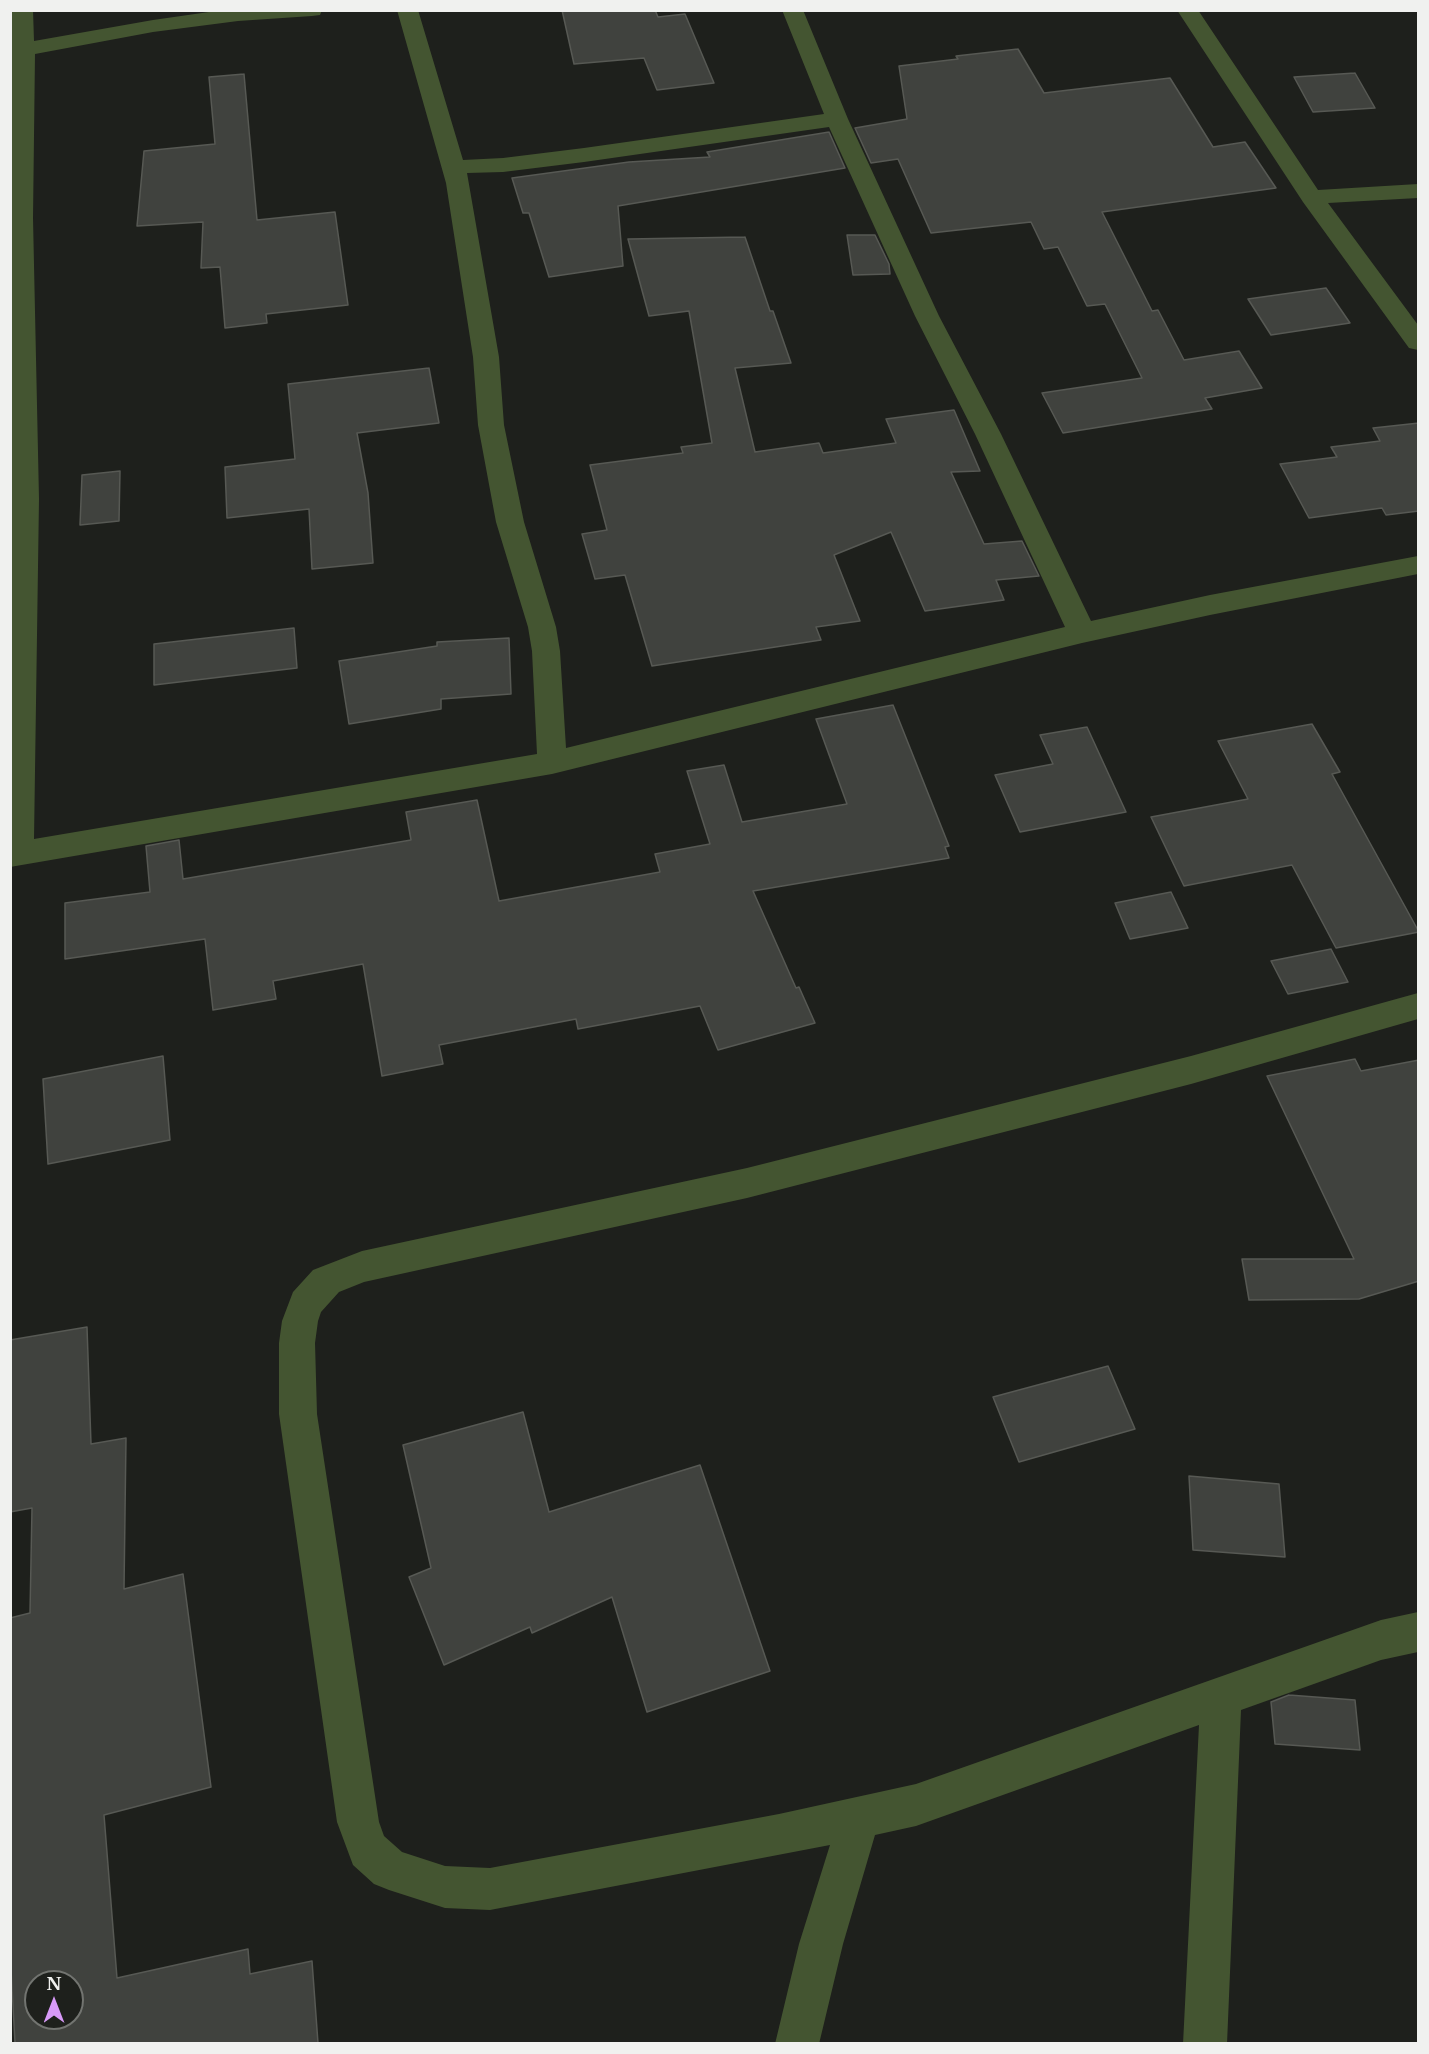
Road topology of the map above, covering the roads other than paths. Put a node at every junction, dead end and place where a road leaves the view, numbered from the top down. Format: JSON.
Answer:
{"nodes":[{"id":1,"x":22,"y":10,"type":"edge"},
{"id":2,"x":312,"y":10,"type":"edge"},
{"id":3,"x":407,"y":10,"type":"edge"},
{"id":4,"x":792,"y":10,"type":"edge"},
{"id":5,"x":1186,"y":10,"type":"edge"},
{"id":6,"x":24,"y":50,"type":"junction"},
{"id":7,"x":837,"y":119,"type":"junction"},
{"id":8,"x":453,"y":167,"type":"junction"},
{"id":9,"x":1419,"y":191,"type":"edge"},
{"id":10,"x":1311,"y":197,"type":"junction"},
{"id":11,"x":16,"y":219,"type":"edge"},
{"id":12,"x":1419,"y":342,"type":"edge"},
{"id":13,"x":19,"y":500,"type":"edge"},
{"id":14,"x":1419,"y":565,"type":"edge"},
{"id":15,"x":1082,"y":633,"type":"junction"},
{"id":16,"x":552,"y":763,"type":"junction"},
{"id":17,"x":14,"y":854,"type":"edge"},
{"id":18,"x":1419,"y":1006,"type":"edge"},
{"id":19,"x":1419,"y":1632,"type":"edge"},
{"id":20,"x":1221,"y":1697,"type":"junction"},
{"id":21,"x":859,"y":1818,"type":"junction"},
{"id":22,"x":797,"y":2043,"type":"edge"},
{"id":23,"x":1205,"y":2043,"type":"edge"}],
"edges":[{"from":1,"to":6,"type":"street"},
{"from":2,"to":6,"type":"street"},
{"from":3,"to":8,"type":"street"},
{"from":4,"to":7,"type":"street"},
{"from":5,"to":10,"type":"street"},
{"from":6,"to":11,"type":"street"},
{"from":7,"to":8,"type":"street"},
{"from":7,"to":15,"type":"street"},
{"from":8,"to":16,"type":"street"},
{"from":9,"to":10,"type":"street"},
{"from":10,"to":12,"type":"street"},
{"from":11,"to":13,"type":"street"},
{"from":13,"to":17,"type":"street"},
{"from":14,"to":15,"type":"street"},
{"from":15,"to":16,"type":"street"},
{"from":16,"to":17,"type":"street"},
{"from":18,"to":21,"type":"street"},
{"from":19,"to":20,"type":"street"},
{"from":20,"to":21,"type":"street"},
{"from":20,"to":23,"type":"street"},
{"from":21,"to":22,"type":"street"}]}
